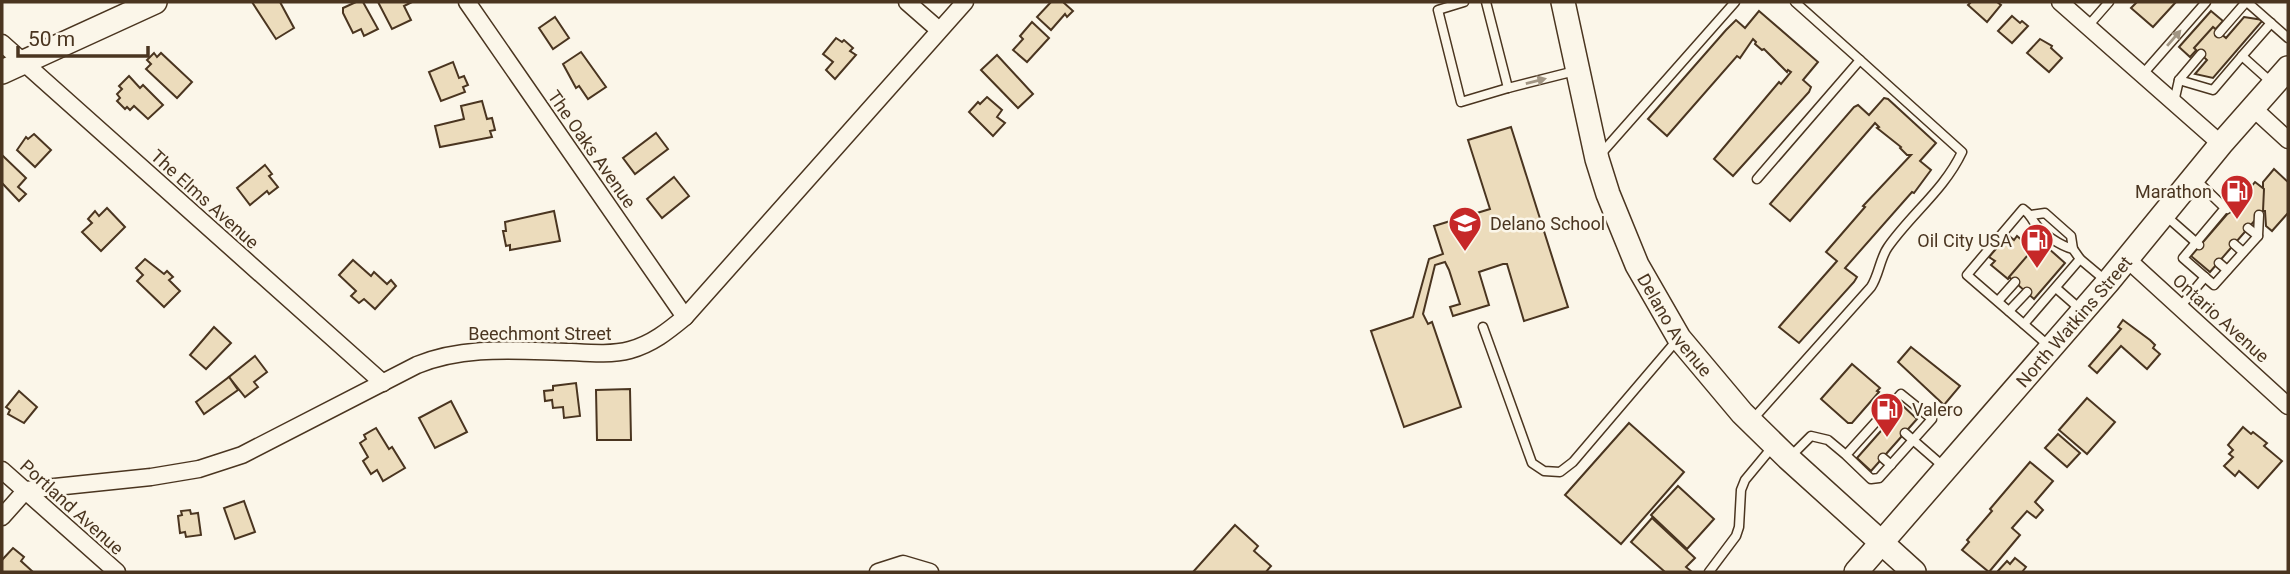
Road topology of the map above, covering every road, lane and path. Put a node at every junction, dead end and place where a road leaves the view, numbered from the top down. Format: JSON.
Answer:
{"nodes":[{"id":1,"x":155,"y":2,"type":"edge"},
{"id":2,"x":467,"y":2,"type":"edge"},
{"id":3,"x":907,"y":2,"type":"edge"},
{"id":4,"x":965,"y":2,"type":"edge"},
{"id":5,"x":1464,"y":2,"type":"edge"},
{"id":6,"x":1486,"y":2,"type":"edge"},
{"id":7,"x":1563,"y":2,"type":"edge"},
{"id":8,"x":1735,"y":2,"type":"edge"},
{"id":9,"x":1796,"y":2,"type":"edge"},
{"id":10,"x":2060,"y":2,"type":"edge"},
{"id":11,"x":2109,"y":2,"type":"edge"},
{"id":12,"x":2206,"y":2,"type":"edge"},
{"id":13,"x":2247,"y":2,"type":"edge"},
{"id":14,"x":2271,"y":23,"type":"junction"},
{"id":15,"x":2088,"y":26,"type":"junction"},
{"id":16,"x":939,"y":30,"type":"junction"},
{"id":17,"x":2226,"y":30,"type":"dead end"},
{"id":18,"x":2288,"y":38,"type":"edge"},
{"id":19,"x":2,"y":43,"type":"edge"},
{"id":20,"x":2241,"y":53,"type":"junction"},
{"id":21,"x":2201,"y":58,"type":"dead end"},
{"id":22,"x":1860,"y":61,"type":"junction"},
{"id":23,"x":23,"y":62,"type":"junction"},
{"id":24,"x":1578,"y":70,"type":"junction"},
{"id":25,"x":2,"y":72,"type":"edge"},
{"id":26,"x":2143,"y":75,"type":"junction"},
{"id":27,"x":2281,"y":76,"type":"edge"},
{"id":28,"x":2179,"y":80,"type":"junction"},
{"id":29,"x":1508,"y":88,"type":"junction"},
{"id":30,"x":2174,"y":102,"type":"junction"},
{"id":31,"x":2253,"y":108,"type":"junction"},
{"id":32,"x":2288,"y":140,"type":"edge"},
{"id":33,"x":2221,"y":144,"type":"junction"},
{"id":34,"x":1597,"y":159,"type":"junction"},
{"id":35,"x":1757,"y":178,"type":"dead end"},
{"id":36,"x":2193,"y":178,"type":"junction"},
{"id":37,"x":2240,"y":198,"type":"dead end"},
{"id":38,"x":2227,"y":209,"type":"junction"},
{"id":39,"x":2031,"y":215,"type":"junction"},
{"id":40,"x":2164,"y":215,"type":"junction"},
{"id":41,"x":2259,"y":215,"type":"dead end"},
{"id":42,"x":2248,"y":228,"type":"dead end"},
{"id":43,"x":2258,"y":236,"type":"junction"},
{"id":44,"x":2052,"y":238,"type":"junction"},
{"id":45,"x":2198,"y":244,"type":"junction"},
{"id":46,"x":2234,"y":244,"type":"dead end"},
{"id":47,"x":2045,"y":246,"type":"dead end"},
{"id":48,"x":2063,"y":247,"type":"junction"},
{"id":49,"x":2073,"y":249,"type":"junction"},
{"id":50,"x":2243,"y":252,"type":"junction"},
{"id":51,"x":2057,"y":256,"type":"dead end"},
{"id":52,"x":2080,"y":259,"type":"junction"},
{"id":53,"x":2127,"y":260,"type":"junction"},
{"id":54,"x":2218,"y":262,"type":"dead end"},
{"id":55,"x":2227,"y":270,"type":"junction"},
{"id":56,"x":2205,"y":277,"type":"junction"},
{"id":57,"x":2015,"y":282,"type":"dead end"},
{"id":58,"x":2109,"y":282,"type":"junction"},
{"id":59,"x":2056,"y":288,"type":"junction"},
{"id":60,"x":2027,"y":292,"type":"dead end"},
{"id":61,"x":1998,"y":302,"type":"junction"},
{"id":62,"x":2180,"y":307,"type":"junction"},
{"id":63,"x":2083,"y":311,"type":"junction"},
{"id":64,"x":2009,"y":312,"type":"junction"},
{"id":65,"x":685,"y":317,"type":"junction"},
{"id":66,"x":2024,"y":324,"type":"junction"},
{"id":67,"x":1483,"y":327,"type":"dead end"},
{"id":68,"x":1679,"y":338,"type":"junction"},
{"id":69,"x":2051,"y":348,"type":"junction"},
{"id":70,"x":383,"y":383,"type":"junction"},
{"id":71,"x":2288,"y":406,"type":"edge"},
{"id":72,"x":1751,"y":421,"type":"junction"},
{"id":73,"x":1905,"y":433,"type":"dead end"},
{"id":74,"x":1861,"y":439,"type":"junction"},
{"id":75,"x":1913,"y":441,"type":"junction"},
{"id":76,"x":1869,"y":445,"type":"dead end"},
{"id":77,"x":1782,"y":451,"type":"junction"},
{"id":78,"x":1846,"y":456,"type":"junction"},
{"id":79,"x":1883,"y":458,"type":"dead end"},
{"id":80,"x":1891,"y":465,"type":"junction"},
{"id":81,"x":1947,"y":469,"type":"junction"},
{"id":82,"x":2,"y":470,"type":"edge"},
{"id":83,"x":26,"y":490,"type":"junction"},
{"id":84,"x":2,"y":517,"type":"edge"},
{"id":85,"x":1882,"y":543,"type":"junction"},
{"id":86,"x":117,"y":572,"type":"edge"},
{"id":87,"x":878,"y":572,"type":"edge"},
{"id":88,"x":930,"y":572,"type":"edge"},
{"id":89,"x":1709,"y":572,"type":"edge"},
{"id":90,"x":1856,"y":572,"type":"edge"},
{"id":91,"x":1914,"y":572,"type":"edge"}],
"edges":[{"from":1,"to":23,"type":"main road"},
{"from":2,"to":65,"type":"street","name":"The Oaks Avenue"},
{"from":3,"to":16,"type":"street"},
{"from":4,"to":16,"type":"street","name":"Beechmont Street"},
{"from":5,"to":29,"type":"lane"},
{"from":6,"to":29,"type":"lane"},
{"from":7,"to":24,"type":"main road","name":"Delano Avenue"},
{"from":8,"to":34,"type":"lane"},
{"from":9,"to":22,"type":"lane"},
{"from":10,"to":15,"type":"street"},
{"from":11,"to":15,"type":"lane"},
{"from":26,"to":12,"type":"lane","one_way":true},
{"from":13,"to":14,"type":"lane"},
{"from":13,"to":17,"type":"lane"},
{"from":14,"to":18,"type":"lane"},
{"from":14,"to":20,"type":"lane"},
{"from":15,"to":26,"type":"street"},
{"from":16,"to":65,"type":"street","name":"Beechmont Street"},
{"from":19,"to":23,"type":"street","name":"The Elms Avenue"},
{"from":20,"to":27,"type":"lane"},
{"from":20,"to":28,"type":"lane"},
{"from":21,"to":28,"type":"lane"},
{"from":22,"to":35,"type":"lane"},
{"from":22,"to":72,"type":"lane"},
{"from":23,"to":25,"type":"main road"},
{"from":23,"to":70,"type":"street","name":"The Elms Avenue"},
{"from":29,"to":24,"type":"lane","one_way":true},
{"from":24,"to":34,"type":"main road","name":"Delano Avenue"},
{"from":26,"to":30,"type":"street"},
{"from":27,"to":31,"type":"main road","name":"North Watkins Street"},
{"from":28,"to":30,"type":"lane"},
{"from":30,"to":33,"type":"street"},
{"from":31,"to":32,"type":"street"},
{"from":31,"to":33,"type":"main road","name":"North Watkins Street"},
{"from":33,"to":36,"type":"main road","name":"North Watkins Street"},
{"from":34,"to":68,"type":"main road","name":"Delano Avenue"},
{"from":36,"to":38,"type":"lane"},
{"from":36,"to":40,"type":"main road","name":"North Watkins Street"},
{"from":37,"to":38,"type":"lane"},
{"from":38,"to":45,"type":"lane"},
{"from":39,"to":44,"type":"lane"},
{"from":39,"to":49,"type":"lane"},
{"from":39,"to":61,"type":"lane"},
{"from":40,"to":45,"type":"lane"},
{"from":40,"to":53,"type":"main road","name":"North Watkins Street"},
{"from":41,"to":43,"type":"lane"},
{"from":42,"to":43,"type":"lane"},
{"from":43,"to":50,"type":"lane"},
{"from":44,"to":47,"type":"lane"},
{"from":44,"to":48,"type":"lane"},
{"from":45,"to":56,"type":"lane"},
{"from":46,"to":50,"type":"lane"},
{"from":48,"to":49,"type":"lane"},
{"from":48,"to":51,"type":"lane"},
{"from":49,"to":52,"type":"lane"},
{"from":50,"to":55,"type":"lane"},
{"from":52,"to":58,"type":"lane"},
{"from":52,"to":59,"type":"lane"},
{"from":53,"to":58,"type":"main road","name":"North Watkins Street"},
{"from":53,"to":62,"type":"street","name":"Ontario Avenue"},
{"from":54,"to":55,"type":"lane"},
{"from":55,"to":56,"type":"lane"},
{"from":56,"to":62,"type":"lane"},
{"from":57,"to":61,"type":"lane"},
{"from":58,"to":63,"type":"main road","name":"North Watkins Street"},
{"from":59,"to":63,"type":"lane"},
{"from":59,"to":66,"type":"lane"},
{"from":60,"to":64,"type":"lane"},
{"from":61,"to":64,"type":"lane"},
{"from":62,"to":71,"type":"street","name":"Ontario Avenue"},
{"from":63,"to":69,"type":"main road","name":"North Watkins Street"},
{"from":64,"to":66,"type":"lane"},
{"from":65,"to":70,"type":"street","name":"Beechmont Street"},
{"from":66,"to":69,"type":"lane"},
{"from":67,"to":68,"type":"lane"},
{"from":68,"to":72,"type":"main road","name":"Delano Avenue"},
{"from":69,"to":81,"type":"main road","name":"North Watkins Street"},
{"from":70,"to":83,"type":"street","name":"Beechmont Street"},
{"from":72,"to":77,"type":"main road","name":"Delano Avenue"},
{"from":73,"to":75,"type":"lane"},
{"from":74,"to":75,"type":"lane"},
{"from":74,"to":76,"type":"lane"},
{"from":74,"to":78,"type":"lane"},
{"from":75,"to":80,"type":"lane"},
{"from":75,"to":81,"type":"lane"},
{"from":77,"to":78,"type":"lane"},
{"from":77,"to":85,"type":"main road","name":"Delano Avenue"},
{"from":77,"to":89,"type":"lane"},
{"from":78,"to":80,"type":"lane"},
{"from":79,"to":80,"type":"lane"},
{"from":81,"to":85,"type":"main road","name":"North Watkins Street"},
{"from":82,"to":83,"type":"street","name":"Portland Avenue"},
{"from":83,"to":84,"type":"street"},
{"from":83,"to":86,"type":"street","name":"Portland Avenue"},
{"from":85,"to":90,"type":"main road","name":"North Watkins Street"},
{"from":85,"to":91,"type":"main road","name":"Delano Avenue"},
{"from":87,"to":88,"type":"street"}]}
